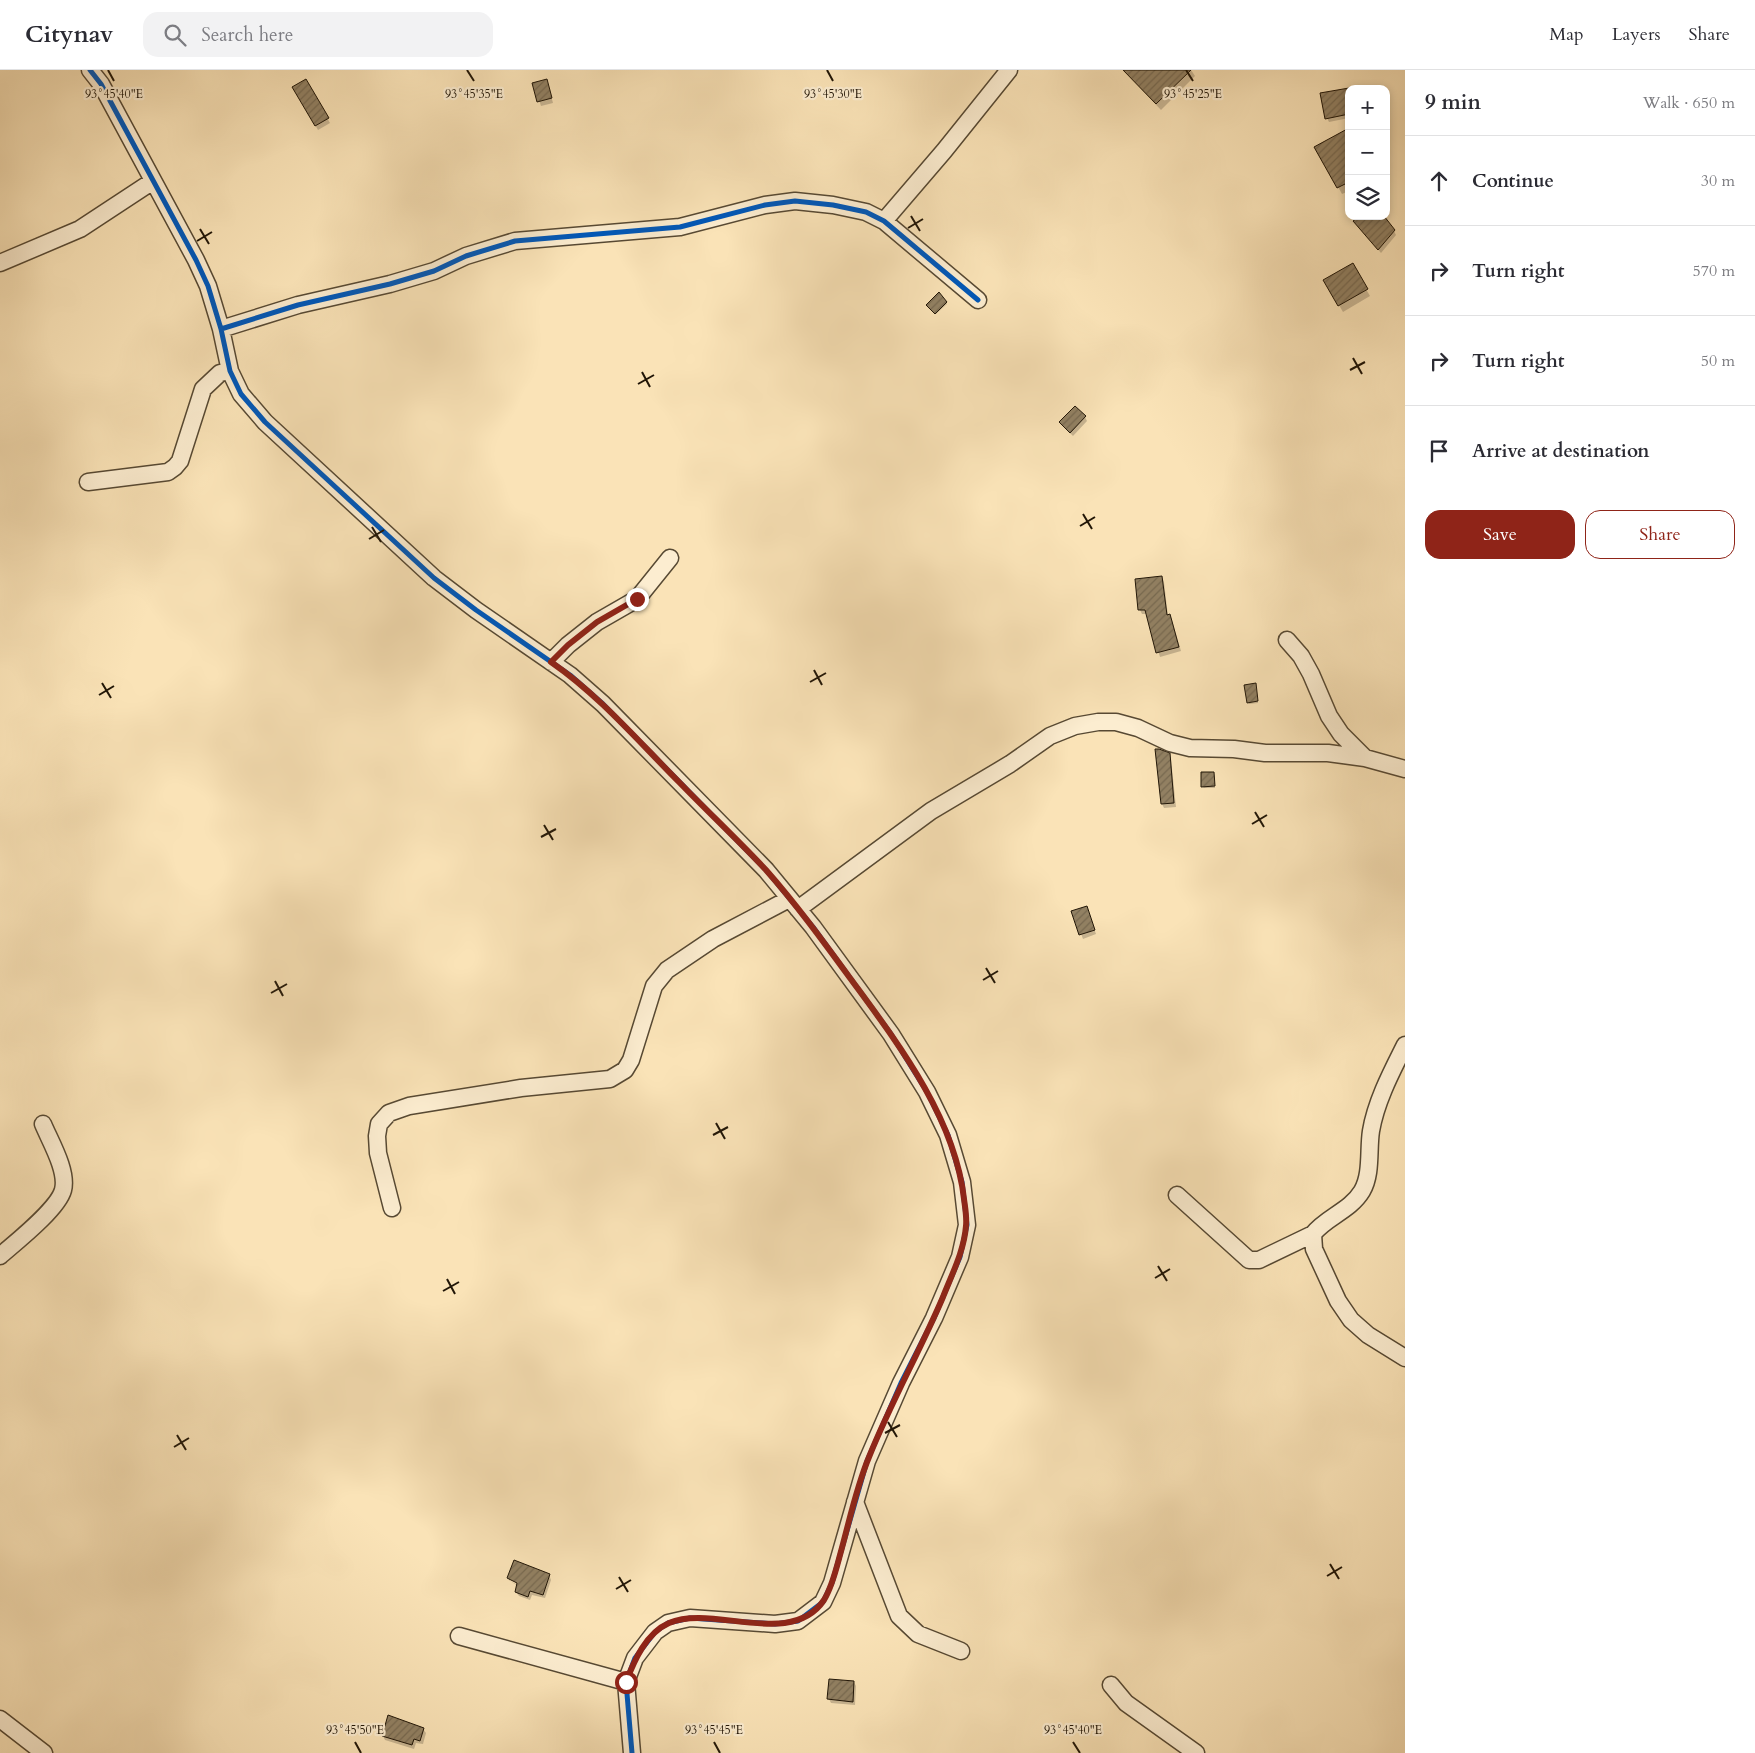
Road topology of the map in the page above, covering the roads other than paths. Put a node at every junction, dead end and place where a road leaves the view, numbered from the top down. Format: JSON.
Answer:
{"nodes":[{"id":1,"x":90,"y":70,"type":"edge"},
{"id":2,"x":1009,"y":70,"type":"edge"},
{"id":3,"x":153,"y":181,"type":"junction"},
{"id":4,"x":884,"y":220,"type":"junction"},
{"id":5,"x":0,"y":263,"type":"edge"},
{"id":6,"x":978,"y":300,"type":"dead end"},
{"id":7,"x":221,"y":329,"type":"junction"},
{"id":8,"x":230,"y":372,"type":"junction"},
{"id":9,"x":88,"y":482,"type":"dead end"},
{"id":10,"x":670,"y":558,"type":"dead end"},
{"id":11,"x":1287,"y":640,"type":"dead end"},
{"id":12,"x":551,"y":662,"type":"junction"},
{"id":13,"x":1365,"y":758,"type":"junction"},
{"id":14,"x":1405,"y":769,"type":"edge"},
{"id":15,"x":794,"y":904,"type":"junction"},
{"id":16,"x":1405,"y":1045,"type":"edge"},
{"id":17,"x":43,"y":1124,"type":"dead end"},
{"id":18,"x":1177,"y":1195,"type":"dead end"},
{"id":19,"x":392,"y":1208,"type":"dead end"},
{"id":20,"x":1313,"y":1234,"type":"junction"},
{"id":21,"x":0,"y":1256,"type":"edge"},
{"id":22,"x":1405,"y":1358,"type":"edge"},
{"id":23,"x":855,"y":1502,"type":"junction"},
{"id":24,"x":459,"y":1636,"type":"dead end"},
{"id":25,"x":961,"y":1651,"type":"dead end"},
{"id":26,"x":626,"y":1682,"type":"junction"},
{"id":27,"x":1111,"y":1685,"type":"dead end"},
{"id":28,"x":0,"y":1719,"type":"edge"},
{"id":29,"x":44,"y":1753,"type":"edge"},
{"id":30,"x":632,"y":1753,"type":"edge"},
{"id":31,"x":1196,"y":1753,"type":"edge"}],
"edges":[{"from":1,"to":3,"type":"street"},
{"from":2,"to":4,"type":"street"},
{"from":3,"to":5,"type":"street"},
{"from":3,"to":7,"type":"street"},
{"from":4,"to":6,"type":"street"},
{"from":4,"to":7,"type":"street"},
{"from":7,"to":8,"type":"street"},
{"from":8,"to":9,"type":"street"},
{"from":8,"to":12,"type":"street"},
{"from":10,"to":12,"type":"street"},
{"from":11,"to":13,"type":"street"},
{"from":12,"to":15,"type":"street"},
{"from":13,"to":14,"type":"street"},
{"from":13,"to":15,"type":"street"},
{"from":15,"to":19,"type":"street"},
{"from":15,"to":23,"type":"street"},
{"from":16,"to":20,"type":"street"},
{"from":17,"to":21,"type":"street"},
{"from":18,"to":20,"type":"street"},
{"from":20,"to":22,"type":"street"},
{"from":23,"to":25,"type":"street"},
{"from":23,"to":26,"type":"street"},
{"from":24,"to":26,"type":"street"},
{"from":26,"to":30,"type":"street"},
{"from":27,"to":31,"type":"street"},
{"from":28,"to":29,"type":"street"}]}
